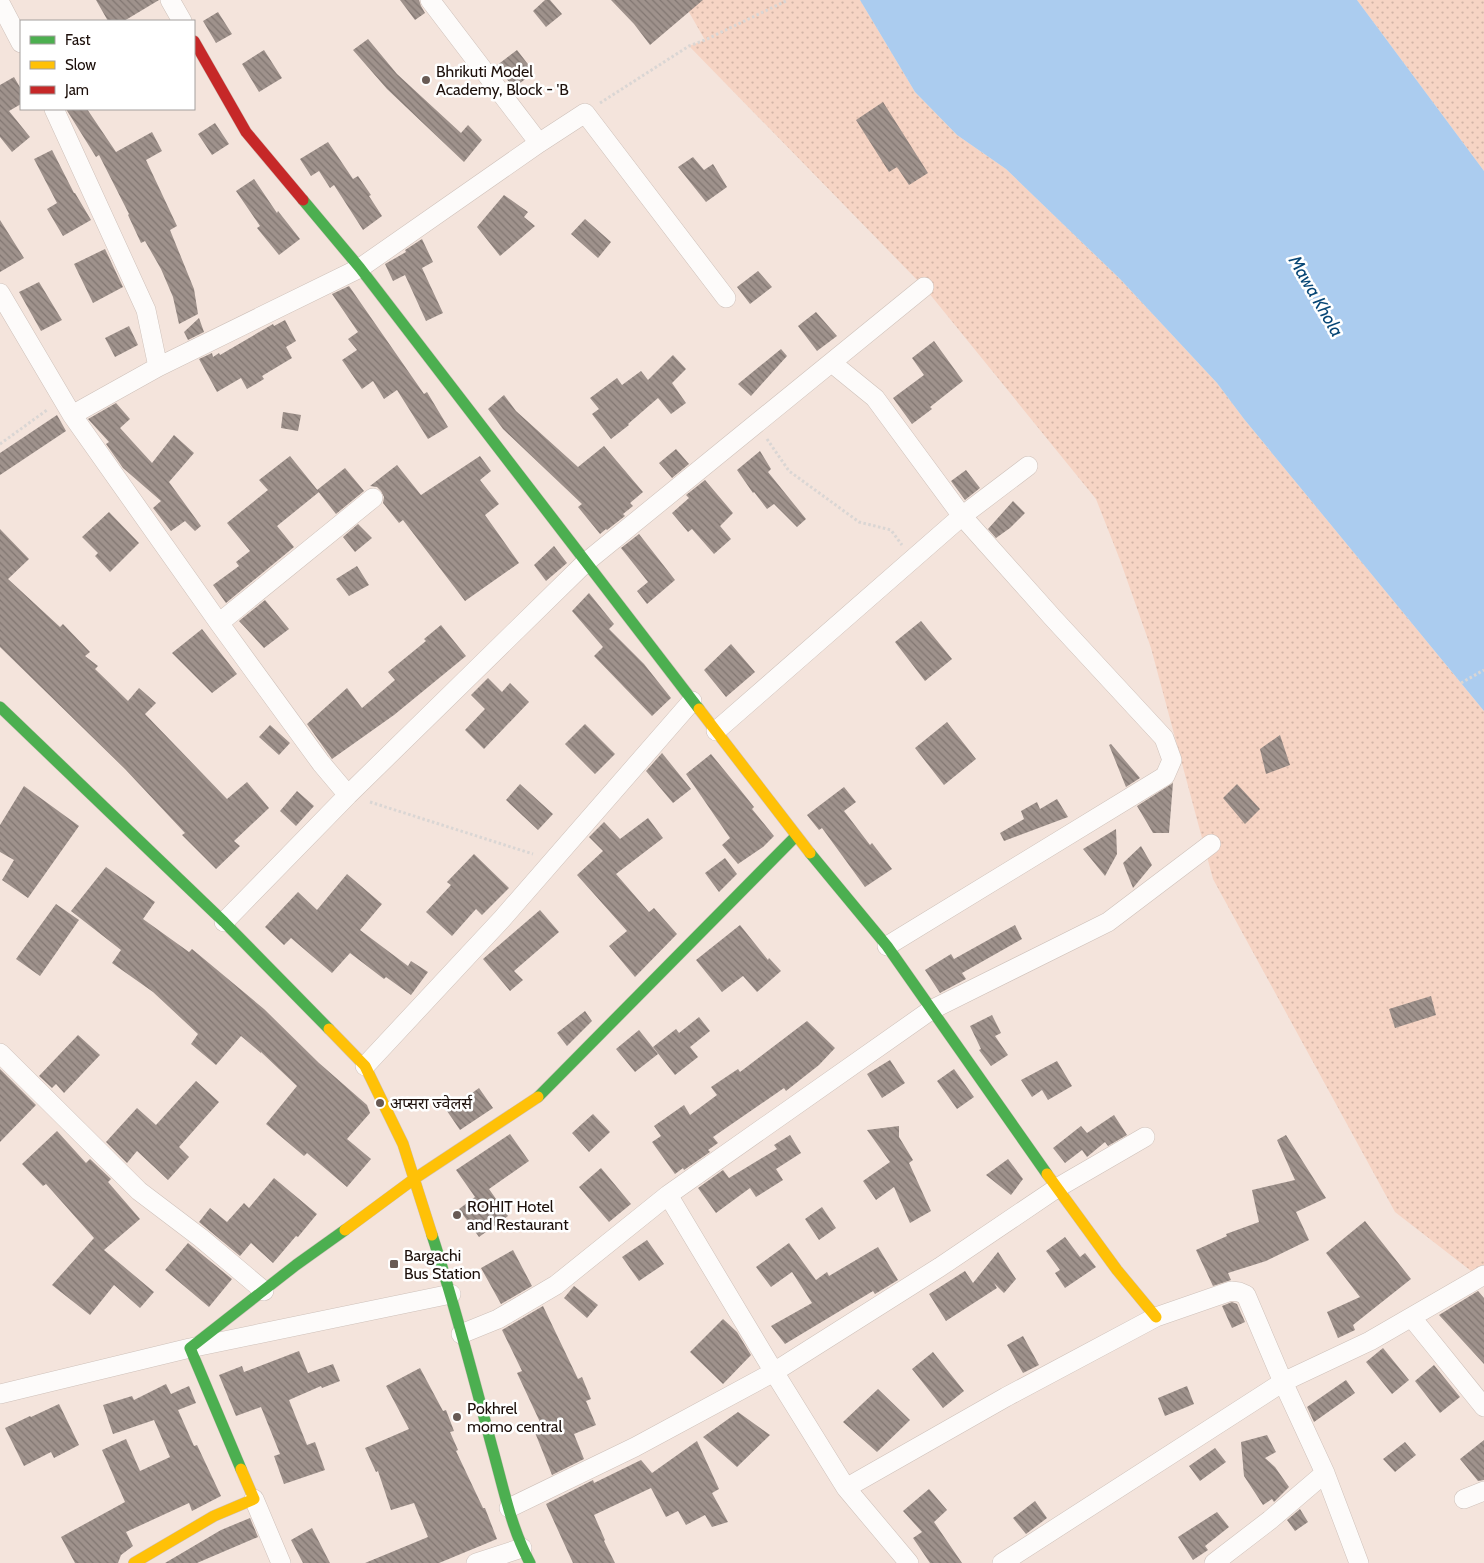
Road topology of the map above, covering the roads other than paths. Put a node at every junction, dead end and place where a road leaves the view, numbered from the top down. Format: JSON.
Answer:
{"nodes":[{"id":1,"x":170,"y":0,"type":"edge"},
{"id":2,"x":430,"y":0,"type":"edge"},
{"id":3,"x":0,"y":3,"type":"edge"},
{"id":4,"x":181,"y":20,"type":"edge"},
{"id":5,"x":20,"y":42,"type":"edge"},
{"id":6,"x":195,"y":43,"type":"edge"},
{"id":7,"x":54,"y":110,"type":"edge"},
{"id":8,"x":539,"y":143,"type":"junction"},
{"id":9,"x":360,"y":268,"type":"junction"},
{"id":10,"x":924,"y":287,"type":"dead end"},
{"id":11,"x":0,"y":293,"type":"edge"},
{"id":12,"x":726,"y":298,"type":"dead end"},
{"id":13,"x":832,"y":363,"type":"junction"},
{"id":14,"x":158,"y":367,"type":"junction"},
{"id":15,"x":67,"y":408,"type":"junction"},
{"id":16,"x":1028,"y":466,"type":"dead end"},
{"id":17,"x":373,"y":498,"type":"dead end"},
{"id":18,"x":962,"y":516,"type":"junction"},
{"id":19,"x":586,"y":563,"type":"junction"},
{"id":20,"x":219,"y":623,"type":"junction"},
{"id":21,"x":692,"y":701,"type":"junction"},
{"id":22,"x":0,"y":707,"type":"edge"},
{"id":23,"x":716,"y":731,"type":"junction"},
{"id":24,"x":348,"y":795,"type":"junction"},
{"id":25,"x":796,"y":836,"type":"junction"},
{"id":26,"x":1212,"y":844,"type":"dead end"},
{"id":27,"x":224,"y":922,"type":"junction"},
{"id":28,"x":887,"y":946,"type":"junction"},
{"id":29,"x":931,"y":1010,"type":"junction"},
{"id":30,"x":2,"y":1060,"type":"edge"},
{"id":31,"x":365,"y":1066,"type":"junction"},
{"id":32,"x":1145,"y":1137,"type":"dead end"},
{"id":33,"x":414,"y":1179,"type":"junction"},
{"id":34,"x":1057,"y":1188,"type":"junction"},
{"id":35,"x":668,"y":1195,"type":"junction"},
{"id":36,"x":1484,"y":1275,"type":"edge"},
{"id":37,"x":264,"y":1291,"type":"junction"},
{"id":38,"x":451,"y":1294,"type":"junction"},
{"id":39,"x":1156,"y":1317,"type":"junction"},
{"id":40,"x":1412,"y":1318,"type":"junction"},
{"id":41,"x":460,"y":1334,"type":"junction"},
{"id":42,"x":190,"y":1348,"type":"junction"},
{"id":43,"x":774,"y":1372,"type":"junction"},
{"id":44,"x":1283,"y":1382,"type":"junction"},
{"id":45,"x":0,"y":1394,"type":"edge"},
{"id":46,"x":1484,"y":1406,"type":"edge"},
{"id":47,"x":1325,"y":1473,"type":"junction"},
{"id":48,"x":846,"y":1488,"type":"junction"},
{"id":49,"x":1484,"y":1491,"type":"edge"},
{"id":50,"x":254,"y":1499,"type":"junction"},
{"id":51,"x":1464,"y":1499,"type":"dead end"},
{"id":52,"x":508,"y":1508,"type":"junction"},
{"id":53,"x":526,"y":1555,"type":"edge"},
{"id":54,"x":134,"y":1563,"type":"edge"},
{"id":55,"x":281,"y":1563,"type":"edge"},
{"id":56,"x":476,"y":1563,"type":"edge"},
{"id":57,"x":909,"y":1563,"type":"edge"},
{"id":58,"x":1002,"y":1563,"type":"edge"},
{"id":59,"x":1214,"y":1563,"type":"edge"},
{"id":60,"x":1359,"y":1563,"type":"edge"}],
"edges":[{"from":1,"to":4,"type":"street"},
{"from":2,"to":8,"type":"street"},
{"from":3,"to":5,"type":"street"},
{"from":6,"to":9,"type":"street"},
{"from":7,"to":14,"type":"street"},
{"from":8,"to":9,"type":"street"},
{"from":8,"to":12,"type":"street"},
{"from":9,"to":14,"type":"street"},
{"from":9,"to":19,"type":"street"},
{"from":10,"to":13,"type":"street"},
{"from":11,"to":15,"type":"street"},
{"from":13,"to":18,"type":"street"},
{"from":13,"to":19,"type":"street"},
{"from":14,"to":15,"type":"street"},
{"from":15,"to":20,"type":"street"},
{"from":16,"to":18,"type":"street"},
{"from":17,"to":20,"type":"street"},
{"from":18,"to":23,"type":"street"},
{"from":18,"to":28,"type":"street"},
{"from":19,"to":21,"type":"street"},
{"from":19,"to":24,"type":"street"},
{"from":20,"to":24,"type":"street"},
{"from":21,"to":23,"type":"street"},
{"from":21,"to":31,"type":"street"},
{"from":22,"to":27,"type":"street"},
{"from":23,"to":25,"type":"street"},
{"from":24,"to":27,"type":"street"},
{"from":25,"to":28,"type":"street"},
{"from":25,"to":33,"type":"street"},
{"from":26,"to":29,"type":"street"},
{"from":27,"to":31,"type":"street"},
{"from":28,"to":29,"type":"street"},
{"from":29,"to":34,"type":"street"},
{"from":29,"to":35,"type":"street"},
{"from":30,"to":37,"type":"street"},
{"from":31,"to":33,"type":"street"},
{"from":32,"to":34,"type":"street"},
{"from":33,"to":37,"type":"street"},
{"from":33,"to":38,"type":"street"},
{"from":34,"to":39,"type":"street"},
{"from":34,"to":43,"type":"street"},
{"from":35,"to":41,"type":"street"},
{"from":35,"to":43,"type":"street"},
{"from":36,"to":40,"type":"street"},
{"from":37,"to":42,"type":"street"},
{"from":38,"to":41,"type":"street"},
{"from":38,"to":42,"type":"street"},
{"from":39,"to":44,"type":"street"},
{"from":39,"to":48,"type":"street"},
{"from":40,"to":44,"type":"street"},
{"from":40,"to":46,"type":"street"},
{"from":41,"to":52,"type":"street"},
{"from":42,"to":45,"type":"street"},
{"from":42,"to":50,"type":"street"},
{"from":43,"to":48,"type":"street"},
{"from":43,"to":52,"type":"street"},
{"from":44,"to":47,"type":"street"},
{"from":44,"to":58,"type":"street"},
{"from":47,"to":59,"type":"street"},
{"from":47,"to":60,"type":"street"},
{"from":48,"to":57,"type":"street"},
{"from":49,"to":51,"type":"street"},
{"from":50,"to":54,"type":"street"},
{"from":50,"to":55,"type":"street"},
{"from":52,"to":53,"type":"street"},
{"from":53,"to":56,"type":"street"}]}
